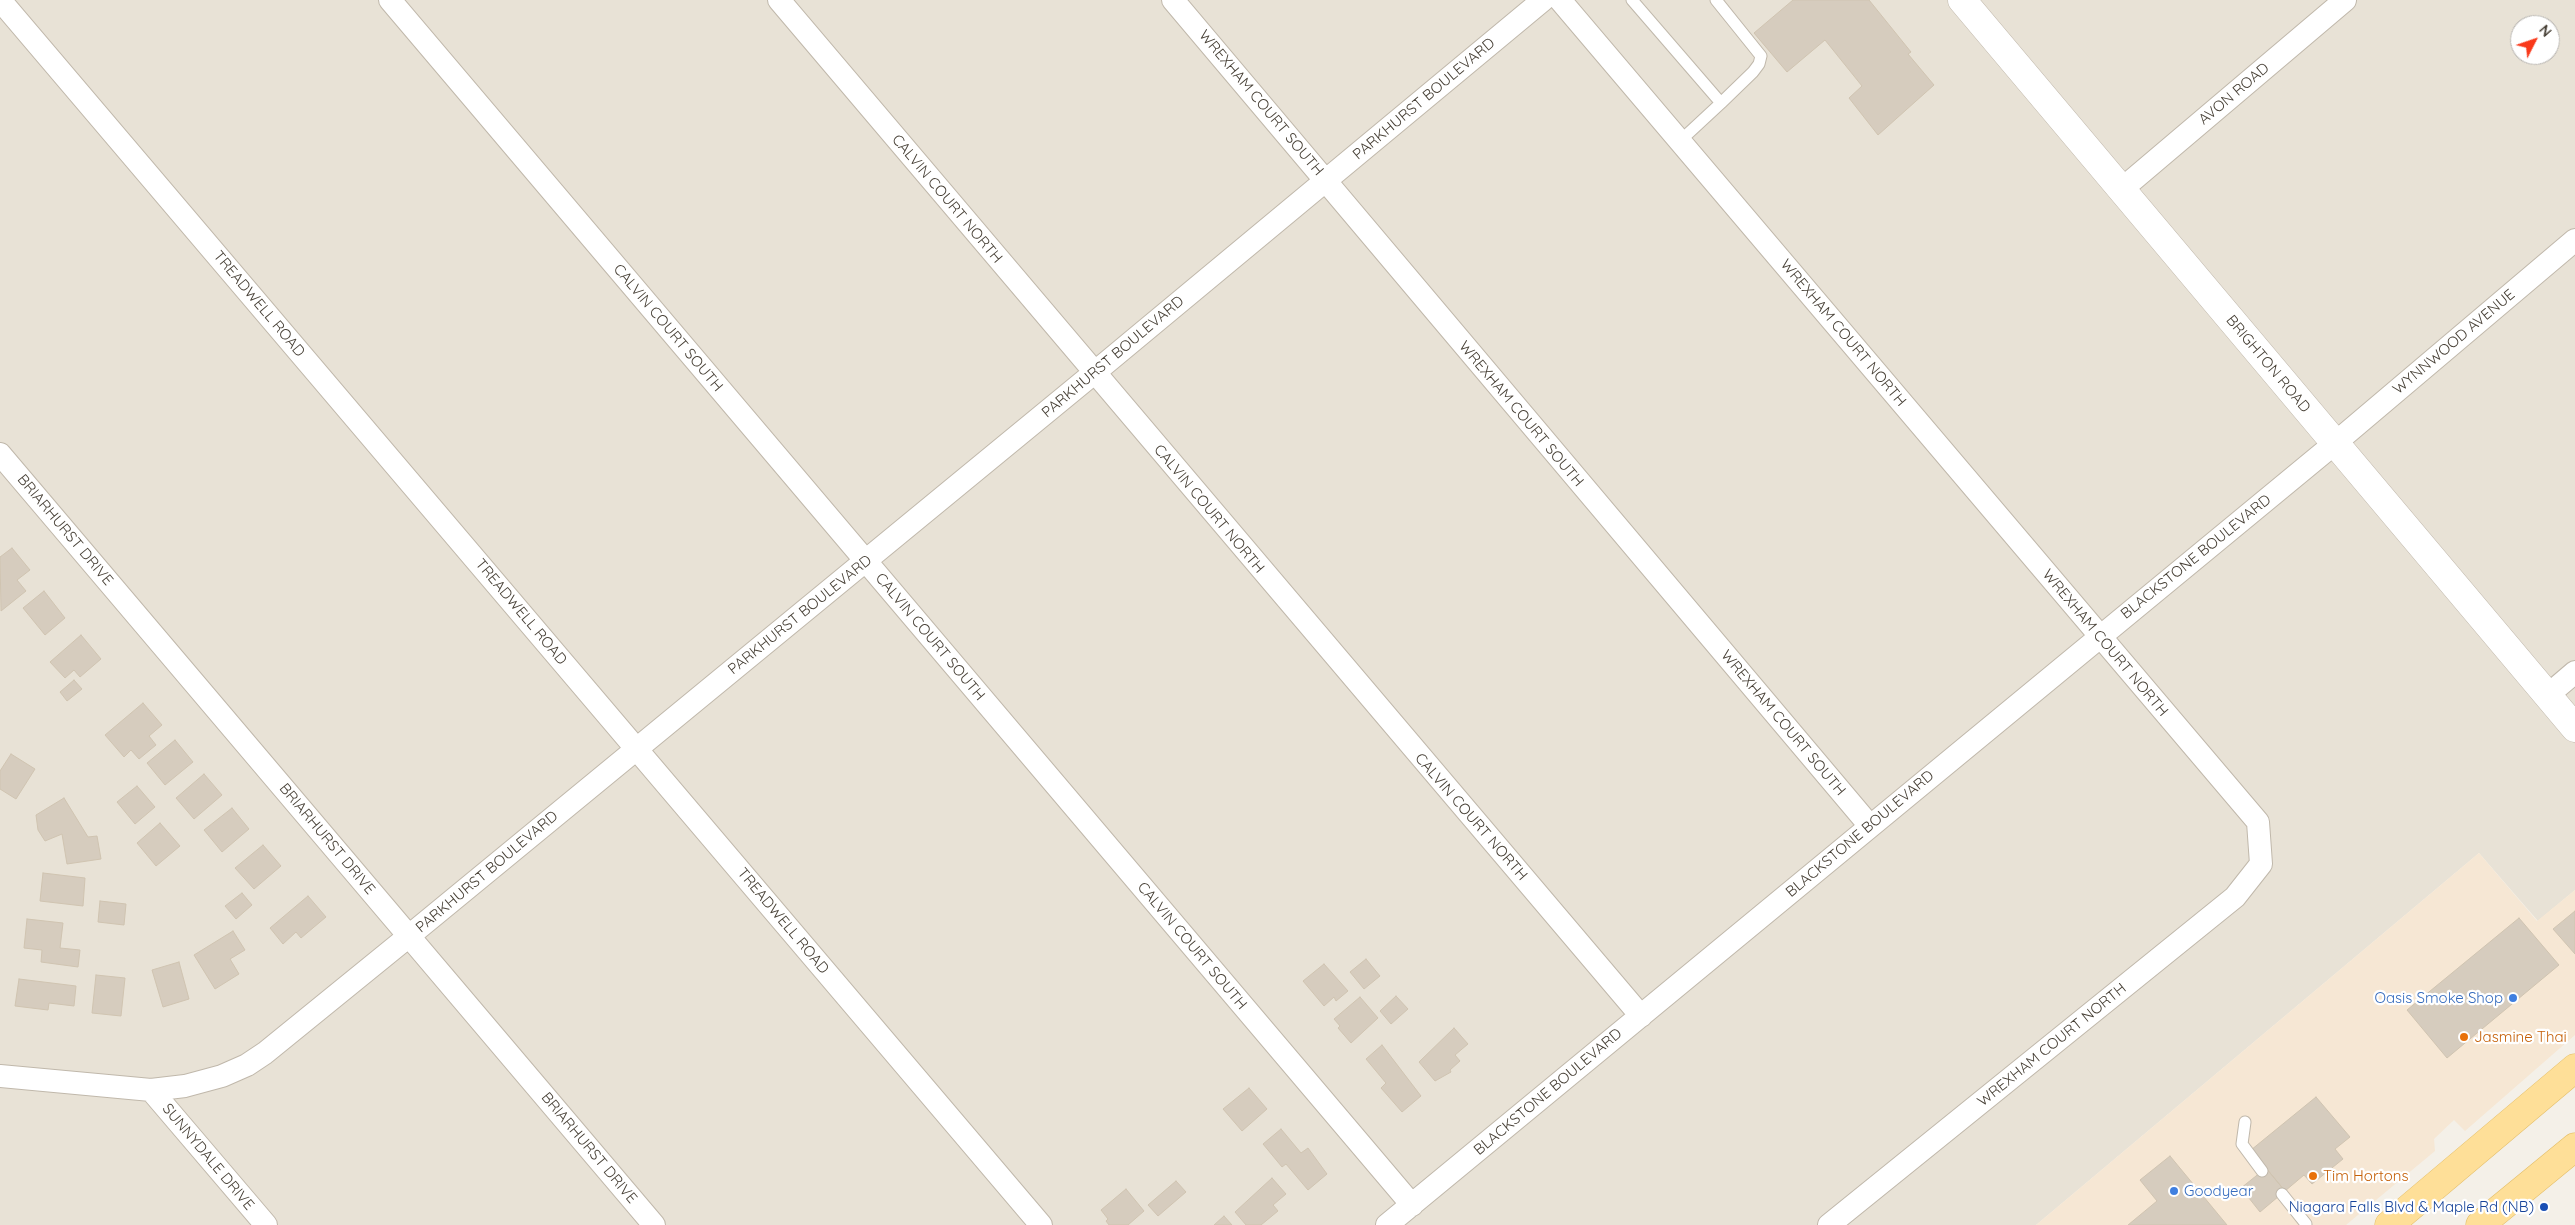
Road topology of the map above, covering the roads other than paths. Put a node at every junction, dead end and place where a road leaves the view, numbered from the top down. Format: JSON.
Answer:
{"nodes":[{"id":1,"x":0,"y":0,"type":"edge"},
{"id":2,"x":390,"y":0,"type":"edge"},
{"id":3,"x":778,"y":0,"type":"edge"},
{"id":4,"x":1173,"y":0,"type":"edge"},
{"id":5,"x":1544,"y":0,"type":"edge"},
{"id":6,"x":1560,"y":0,"type":"edge"},
{"id":7,"x":1632,"y":0,"type":"edge"},
{"id":8,"x":1716,"y":0,"type":"edge"},
{"id":9,"x":1962,"y":0,"type":"edge"},
{"id":10,"x":2345,"y":0,"type":"edge"},
{"id":11,"x":1721,"y":103,"type":"junction"},
{"id":12,"x":1680,"y":141,"type":"junction"},
{"id":13,"x":1326,"y":181,"type":"junction"},
{"id":14,"x":2122,"y":189,"type":"junction"},
{"id":15,"x":2575,"y":240,"type":"edge"},
{"id":16,"x":1094,"y":373,"type":"junction"},
{"id":17,"x":2334,"y":444,"type":"junction"},
{"id":18,"x":0,"y":455,"type":"edge"},
{"id":19,"x":866,"y":561,"type":"junction"},
{"id":20,"x":2099,"y":637,"type":"junction"},
{"id":21,"x":2575,"y":672,"type":"edge"},
{"id":22,"x":2548,"y":695,"type":"junction"},
{"id":23,"x":2575,"y":728,"type":"edge"},
{"id":24,"x":637,"y":749,"type":"junction"},
{"id":25,"x":1870,"y":826,"type":"junction"},
{"id":26,"x":409,"y":936,"type":"junction"},
{"id":27,"x":1641,"y":1016,"type":"junction"},
{"id":28,"x":2575,"y":1068,"type":"edge"},
{"id":29,"x":0,"y":1076,"type":"edge"},
{"id":30,"x":151,"y":1090,"type":"junction"},
{"id":31,"x":2244,"y":1122,"type":"dead end"},
{"id":32,"x":2575,"y":1147,"type":"edge"},
{"id":33,"x":2262,"y":1170,"type":"dead end"},
{"id":34,"x":2282,"y":1194,"type":"dead end"},
{"id":35,"x":1412,"y":1204,"type":"junction"},
{"id":36,"x":2306,"y":1224,"type":"dead end"},
{"id":37,"x":266,"y":1225,"type":"edge"},
{"id":38,"x":654,"y":1225,"type":"edge"},
{"id":39,"x":1041,"y":1225,"type":"edge"},
{"id":40,"x":1387,"y":1225,"type":"edge"},
{"id":41,"x":1829,"y":1225,"type":"edge"},
{"id":42,"x":2389,"y":1225,"type":"edge"},
{"id":43,"x":2480,"y":1225,"type":"edge"}],
"edges":[{"from":1,"to":24,"type":"street","name":"TREADWELL ROAD"},
{"from":2,"to":19,"type":"street","name":"CALVIN COURT SOUTH"},
{"from":3,"to":16,"type":"street","name":"CALVIN COURT NORTH"},
{"from":4,"to":13,"type":"street","name":"WREXHAM COURT SOUTH"},
{"from":5,"to":13,"type":"street","name":"PARKHURST BOULEVARD"},
{"from":6,"to":12,"type":"street","name":"WREXHAM COURT NORTH"},
{"from":7,"to":11,"type":"lane"},
{"from":8,"to":11,"type":"lane"},
{"from":9,"to":14,"type":"street","name":"BRIGHTON ROAD"},
{"from":10,"to":14,"type":"street","name":"AVON ROAD"},
{"from":11,"to":12,"type":"lane"},
{"from":12,"to":20,"type":"street","name":"WREXHAM COURT NORTH"},
{"from":13,"to":16,"type":"street","name":"PARKHURST BOULEVARD"},
{"from":13,"to":25,"type":"street","name":"WREXHAM COURT SOUTH"},
{"from":14,"to":17,"type":"street","name":"BRIGHTON ROAD"},
{"from":15,"to":17,"type":"street","name":"WYNNWOOD AVENUE"},
{"from":16,"to":19,"type":"street","name":"PARKHURST BOULEVARD"},
{"from":16,"to":27,"type":"street","name":"CALVIN COURT NORTH"},
{"from":17,"to":20,"type":"street","name":"BLACKSTONE BOULEVARD"},
{"from":17,"to":22,"type":"street","name":"BRIGHTON ROAD"},
{"from":18,"to":26,"type":"street","name":"BRIARHURST DRIVE"},
{"from":19,"to":24,"type":"street","name":"PARKHURST BOULEVARD"},
{"from":19,"to":35,"type":"street","name":"CALVIN COURT SOUTH"},
{"from":20,"to":25,"type":"street","name":"BLACKSTONE BOULEVARD"},
{"from":20,"to":41,"type":"street","name":"WREXHAM COURT NORTH"},
{"from":21,"to":22,"type":"street"},
{"from":22,"to":23,"type":"street","name":"BRIGHTON ROAD"},
{"from":24,"to":26,"type":"street","name":"PARKHURST BOULEVARD"},
{"from":24,"to":39,"type":"street","name":"TREADWELL ROAD"},
{"from":25,"to":27,"type":"street","name":"BLACKSTONE BOULEVARD"},
{"from":26,"to":30,"type":"street","name":"PARKHURST BOULEVARD"},
{"from":26,"to":38,"type":"street","name":"BRIARHURST DRIVE"},
{"from":27,"to":35,"type":"street","name":"BLACKSTONE BOULEVARD"},
{"from":28,"to":42,"type":"main road"},
{"from":29,"to":30,"type":"street","name":"PARKHURST BOULEVARD"},
{"from":30,"to":37,"type":"street","name":"SUNNYDALE DRIVE"},
{"from":31,"to":33,"type":"lane"},
{"from":32,"to":43,"type":"main road"},
{"from":34,"to":36,"type":"lane"},
{"from":35,"to":40,"type":"street","name":"BLACKSTONE BOULEVARD"}]}
